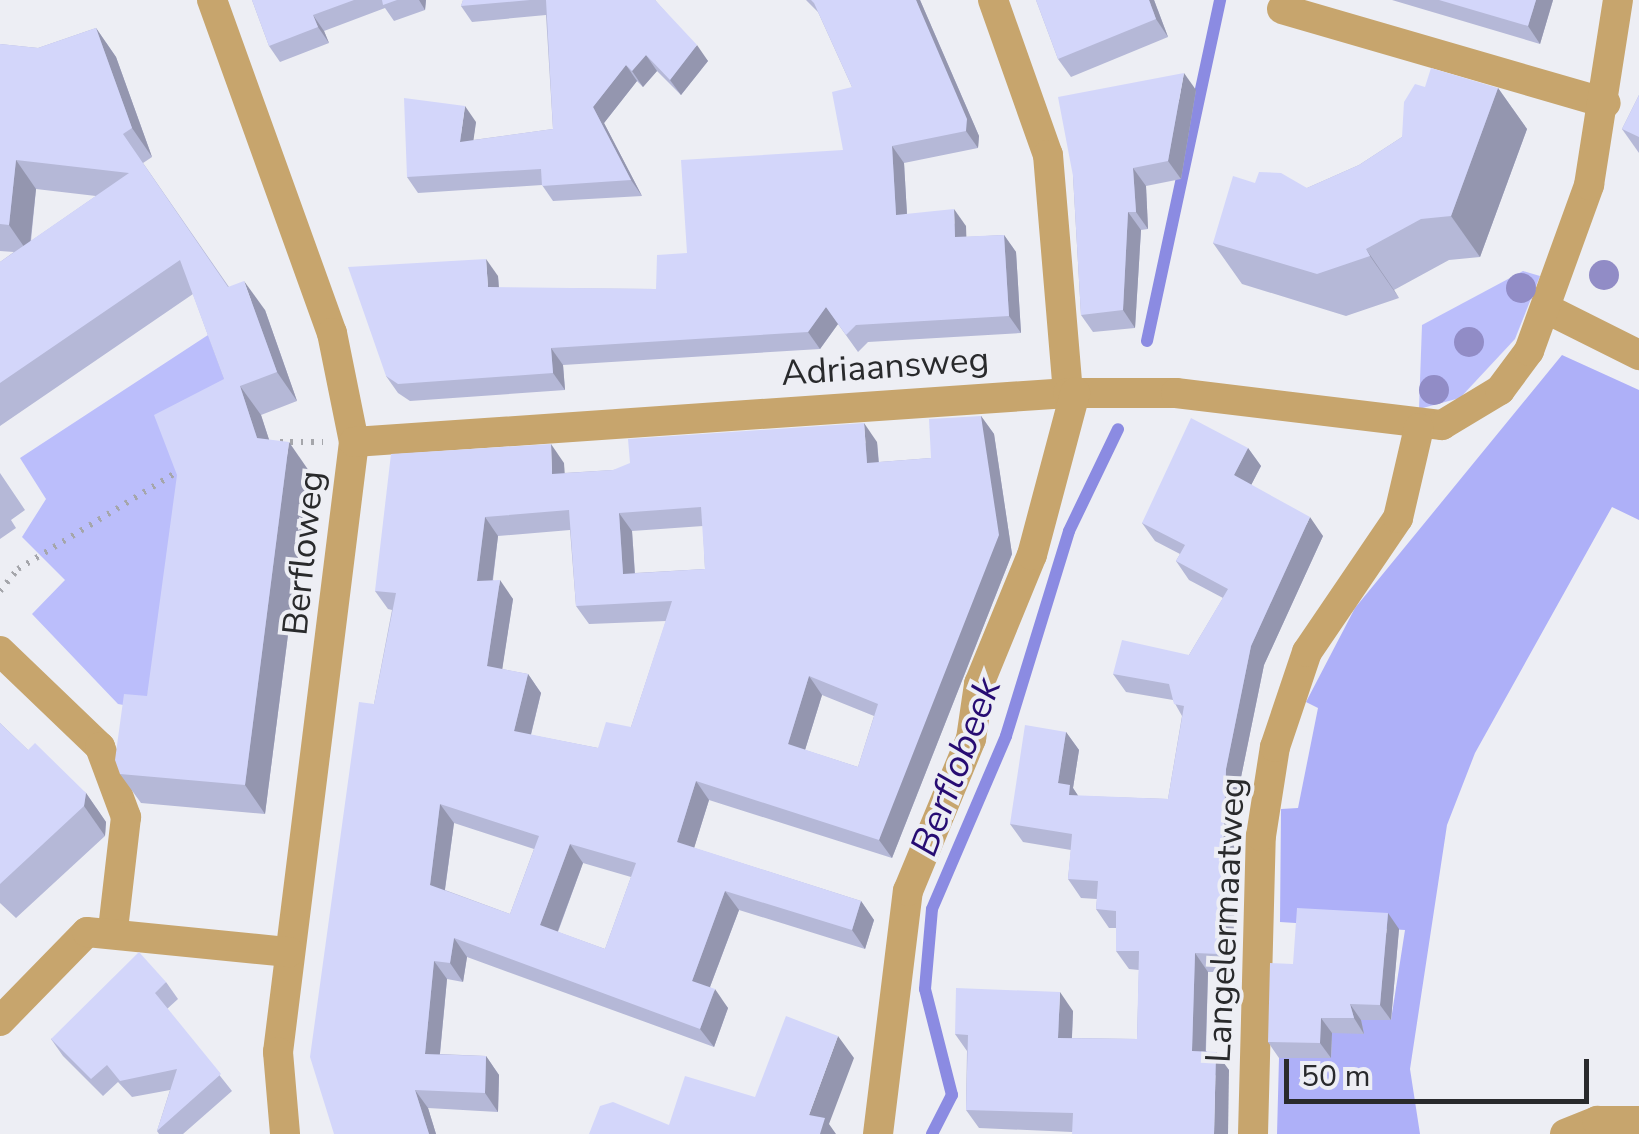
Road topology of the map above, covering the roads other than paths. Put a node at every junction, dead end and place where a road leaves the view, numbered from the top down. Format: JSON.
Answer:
{"nodes":[{"id":1,"x":212,"y":0,"type":"edge"},
{"id":2,"x":993,"y":0,"type":"edge"},
{"id":3,"x":1618,"y":0,"type":"edge"},
{"id":4,"x":1282,"y":8,"type":"dead end"},
{"id":5,"x":1639,"y":8,"type":"edge"},
{"id":6,"x":1606,"y":103,"type":"junction"},
{"id":7,"x":1546,"y":309,"type":"junction"},
{"id":8,"x":1639,"y":355,"type":"edge"},
{"id":9,"x":1072,"y":394,"type":"junction"},
{"id":10,"x":1419,"y":428,"type":"junction"},
{"id":11,"x":354,"y":442,"type":"junction"},
{"id":12,"x":0,"y":651,"type":"edge"},
{"id":13,"x":113,"y":930,"type":"junction"},
{"id":14,"x":289,"y":952,"type":"junction"},
{"id":15,"x":4,"y":1008,"type":"edge"},
{"id":16,"x":1639,"y":1122,"type":"edge"},
{"id":17,"x":281,"y":1132,"type":"edge"},
{"id":18,"x":878,"y":1134,"type":"edge"},
{"id":19,"x":1253,"y":1134,"type":"edge"},
{"id":20,"x":1565,"y":1134,"type":"edge"}],
"edges":[{"from":1,"to":11,"type":"street","name":"Berfloweg"},
{"from":2,"to":9,"type":"street"},
{"from":3,"to":5,"type":"street"},
{"from":3,"to":6,"type":"street"},
{"from":4,"to":6,"type":"street"},
{"from":6,"to":7,"type":"street"},
{"from":7,"to":8,"type":"street"},
{"from":7,"to":10,"type":"street"},
{"from":9,"to":10,"type":"street","name":"Adriaansweg"},
{"from":9,"to":11,"type":"street","name":"Adriaansweg"},
{"from":9,"to":18,"type":"street"},
{"from":10,"to":19,"type":"street","name":"Langelermaatweg"},
{"from":11,"to":14,"type":"street","name":"Berfloweg"},
{"from":12,"to":13,"type":"street"},
{"from":13,"to":14,"type":"street"},
{"from":13,"to":15,"type":"street"},
{"from":14,"to":17,"type":"street","name":"Berfloweg"},
{"from":16,"to":20,"type":"street"}]}
